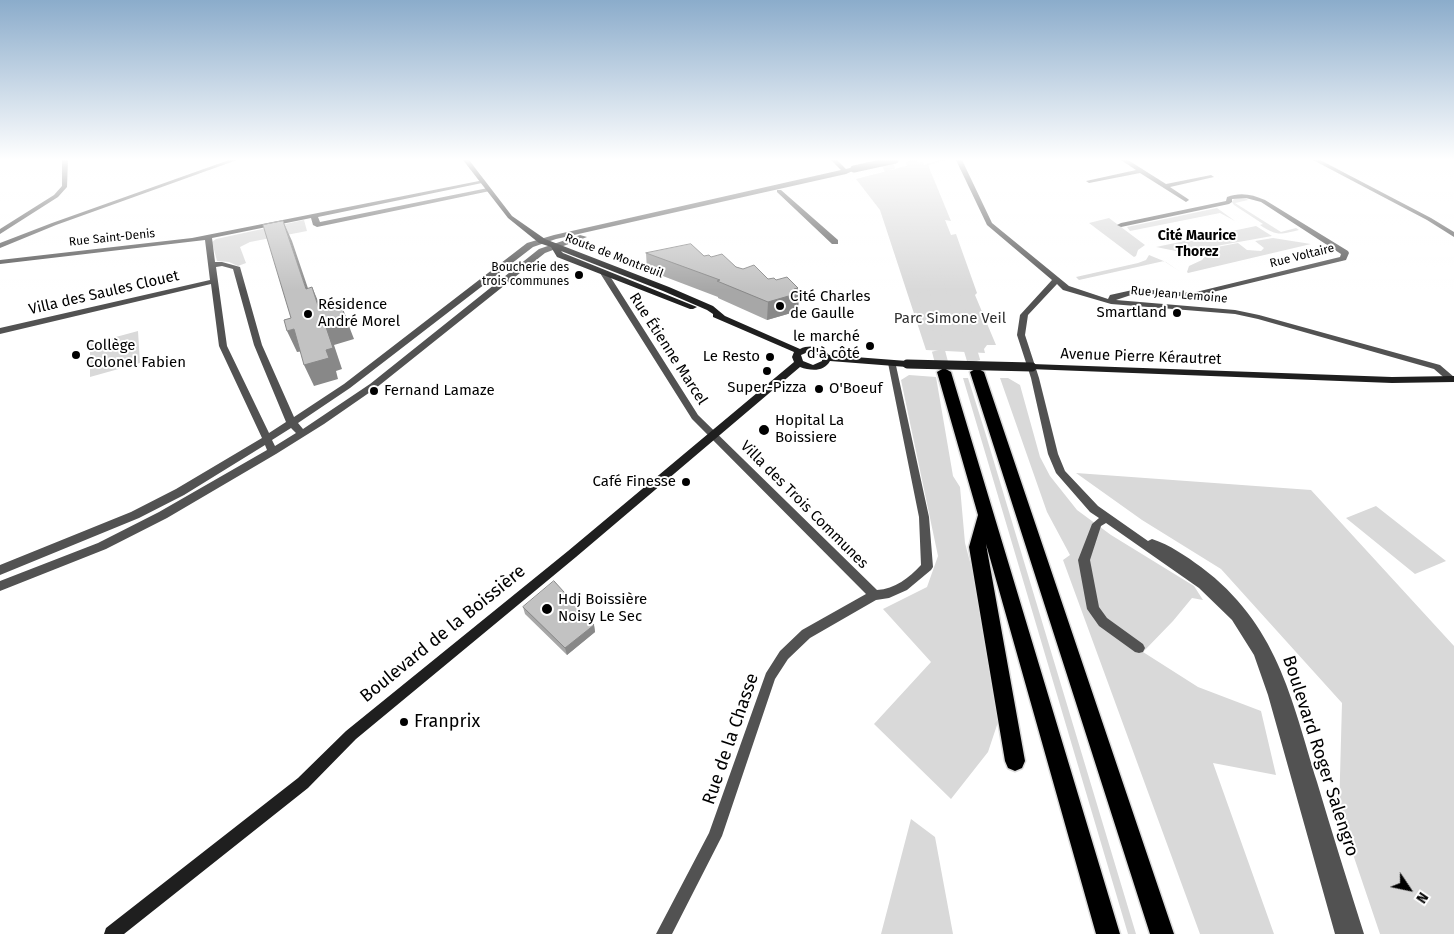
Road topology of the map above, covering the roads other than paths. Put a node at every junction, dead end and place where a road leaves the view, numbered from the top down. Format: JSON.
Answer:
{"nodes":[{"id":1,"x":44,"y":204,"type":"edge"},
{"id":2,"x":111,"y":204,"type":"edge"},
{"id":3,"x":374,"y":204,"type":"edge"},
{"id":4,"x":422,"y":204,"type":"edge"},
{"id":5,"x":499,"y":204,"type":"edge"},
{"id":6,"x":703,"y":204,"type":"edge"},
{"id":7,"x":726,"y":204,"type":"edge"},
{"id":8,"x":793,"y":204,"type":"edge"},
{"id":9,"x":979,"y":204,"type":"edge"},
{"id":10,"x":1222,"y":204,"type":"edge"},
{"id":11,"x":1267,"y":204,"type":"edge"},
{"id":12,"x":1399,"y":204,"type":"edge"},
{"id":13,"x":314,"y":216,"type":"junction"},
{"id":14,"x":1121,"y":225,"type":"dead end"},
{"id":15,"x":0,"y":232,"type":"edge"},
{"id":16,"x":1454,"y":235,"type":"edge"},
{"id":17,"x":208,"y":237,"type":"junction"},
{"id":18,"x":542,"y":241,"type":"junction"},
{"id":19,"x":835,"y":242,"type":"dead end"},
{"id":20,"x":0,"y":246,"type":"edge"},
{"id":21,"x":554,"y":246,"type":"junction"},
{"id":22,"x":0,"y":262,"type":"edge"},
{"id":23,"x":212,"y":265,"type":"junction"},
{"id":24,"x":604,"y":273,"type":"junction"},
{"id":25,"x":1056,"y":280,"type":"junction"},
{"id":26,"x":214,"y":281,"type":"junction"},
{"id":27,"x":1111,"y":302,"type":"junction"},
{"id":28,"x":721,"y":316,"type":"junction"},
{"id":29,"x":0,"y":331,"type":"edge"},
{"id":30,"x":800,"y":352,"type":"junction"},
{"id":31,"x":826,"y":358,"type":"junction"},
{"id":32,"x":892,"y":363,"type":"junction"},
{"id":33,"x":799,"y":364,"type":"junction"},
{"id":34,"x":1032,"y":367,"type":"junction"},
{"id":35,"x":944,"y":372,"type":"tunnel mouth"},
{"id":36,"x":977,"y":372,"type":"tunnel mouth"},
{"id":37,"x":1452,"y":379,"type":"edge"},
{"id":38,"x":291,"y":422,"type":"junction"},
{"id":39,"x":302,"y":434,"type":"junction"},
{"id":40,"x":714,"y":436,"type":"junction"},
{"id":41,"x":266,"y":439,"type":"junction"},
{"id":42,"x":273,"y":452,"type":"junction"},
{"id":43,"x":986,"y":514,"type":"junction"},
{"id":44,"x":1106,"y":518,"type":"junction"},
{"id":45,"x":1130,"y":533,"type":"junction"},
{"id":46,"x":0,"y":570,"type":"edge"},
{"id":47,"x":0,"y":586,"type":"edge"},
{"id":48,"x":874,"y":596,"type":"junction"},
{"id":49,"x":1139,"y":648,"type":"dead end"},
{"id":50,"x":1015,"y":761,"type":"dead end"},
{"id":51,"x":112,"y":934,"type":"edge"},
{"id":52,"x":664,"y":934,"type":"edge"},
{"id":53,"x":1108,"y":934,"type":"edge"},
{"id":54,"x":1162,"y":934,"type":"edge"},
{"id":55,"x":1343,"y":934,"type":"edge"},
{"id":56,"x":1356,"y":934,"type":"edge"}],
"edges":[{"from":1,"to":15,"type":"street"},
{"from":2,"to":20,"type":"street"},
{"from":3,"to":13,"type":"street","name":"Rue Saint-Denis"},
{"from":4,"to":13,"type":"street","name":"Rue Saint-Denis"},
{"from":5,"to":18,"type":"main road"},
{"from":6,"to":18,"type":"street"},
{"from":7,"to":21,"type":"street"},
{"from":8,"to":19,"type":"street"},
{"from":9,"to":25,"type":"street","name":"Rue Jean Lemoine"},
{"from":10,"to":14,"type":"street","name":"Rue Voltaire"},
{"from":11,"to":27,"type":"street","name":"Rue Voltaire"},
{"from":12,"to":16,"type":"street"},
{"from":13,"to":17,"type":"street","name":"Rue Saint-Denis"},
{"from":17,"to":22,"type":"street","name":"Rue Saint-Denis"},
{"from":17,"to":23,"type":"street"},
{"from":18,"to":21,"type":"main road"},
{"from":18,"to":38,"type":"street"},
{"from":21,"to":24,"type":"main road","name":"Route de Montreuil"},
{"from":21,"to":28,"type":"main road","name":"Route de Montreuil"},
{"from":21,"to":39,"type":"street"},
{"from":23,"to":26,"type":"street"},
{"from":23,"to":38,"type":"street"},
{"from":24,"to":28,"type":"main road","name":"Route de Montreuil"},
{"from":24,"to":40,"type":"street","name":"Rue Étienne Marcel"},
{"from":25,"to":27,"type":"street","name":"Rue Jean Lemoine"},
{"from":25,"to":34,"type":"street","name":"Boulevard Roger Salengro"},
{"from":26,"to":29,"type":"street","name":"Villa des Saules Clouet"},
{"from":26,"to":41,"type":"street"},
{"from":27,"to":37,"type":"street","name":"Rue Jean Lemoine"},
{"from":28,"to":30,"type":"main road","name":"Route de Montreuil"},
{"from":30,"to":31,"type":"main road"},
{"from":30,"to":33,"type":"main road"},
{"from":31,"to":32,"type":"main road","name":"Avenue Pierre Kérautret"},
{"from":31,"to":33,"type":"main road"},
{"from":32,"to":34,"type":"main road","name":"Avenue Pierre Kérautret","bridge":true},
{"from":32,"to":48,"type":"street","name":"Rue de la Chasse"},
{"from":33,"to":40,"type":"main road","name":"Boulevard de la Boissière"},
{"from":34,"to":37,"type":"main road","name":"Avenue Pierre Kérautret"},
{"from":34,"to":44,"type":"street","name":"Boulevard Roger Salengro"},
{"from":35,"to":43,"type":"highway"},
{"from":36,"to":54,"type":"highway"},
{"from":38,"to":39,"type":"street"},
{"from":38,"to":41,"type":"street"},
{"from":39,"to":42,"type":"street"},
{"from":40,"to":48,"type":"street","name":"Villa des Trois Communes"},
{"from":40,"to":51,"type":"main road","name":"Boulevard de la Boissière"},
{"from":41,"to":42,"type":"street"},
{"from":41,"to":46,"type":"street"},
{"from":42,"to":47,"type":"street"},
{"from":43,"to":50,"type":"highway"},
{"from":43,"to":53,"type":"highway"},
{"from":44,"to":45,"type":"street","name":"Boulevard Roger Salengro"},
{"from":44,"to":49,"type":"street"},
{"from":45,"to":55,"type":"street","name":"Boulevard Roger Salengro"},
{"from":45,"to":56,"type":"street","name":"Boulevard Roger Salengro"},
{"from":48,"to":52,"type":"street","name":"Rue de la Chasse"}]}
